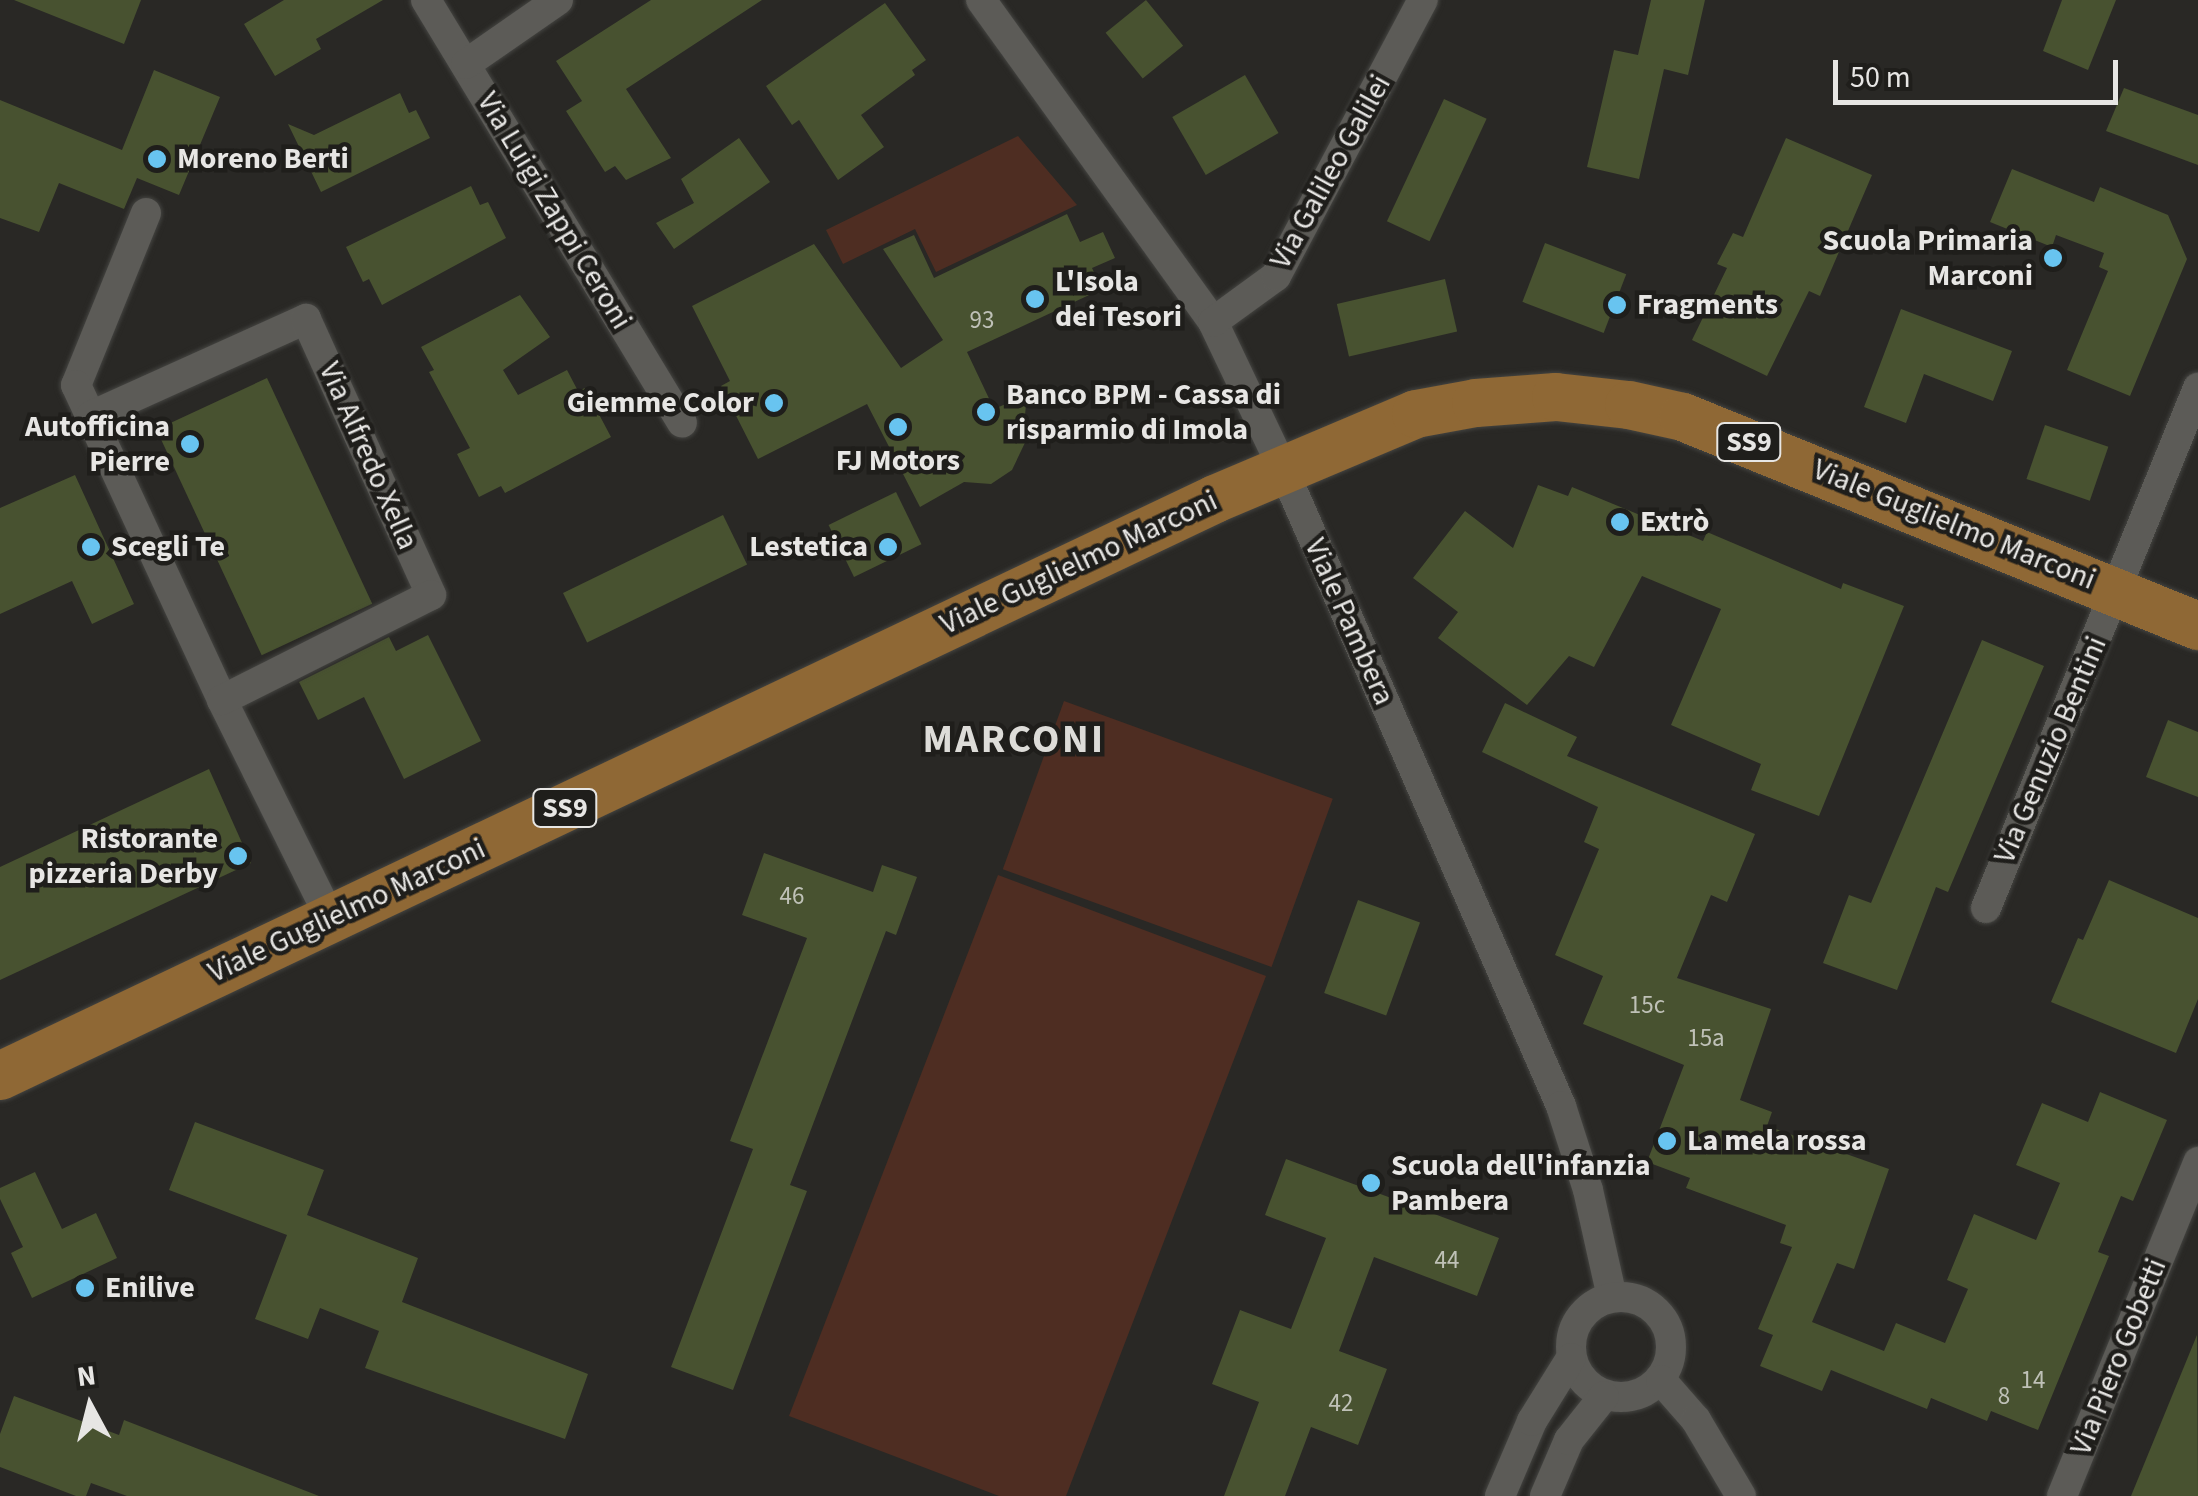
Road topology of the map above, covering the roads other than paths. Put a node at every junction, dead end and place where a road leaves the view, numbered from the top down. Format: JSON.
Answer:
{"nodes":[{"id":1,"x":558,"y":0,"type":"edge"},
{"id":2,"x":981,"y":0,"type":"edge"},
{"id":3,"x":1423,"y":0,"type":"edge"},
{"id":4,"x":430,"y":2,"type":"edge"},
{"id":5,"x":466,"y":64,"type":"junction"},
{"id":6,"x":146,"y":214,"type":"dead end"},
{"id":7,"x":1213,"y":322,"type":"junction"},
{"id":8,"x":2198,"y":388,"type":"edge"},
{"id":9,"x":91,"y":416,"type":"junction"},
{"id":10,"x":682,"y":423,"type":"dead end"},
{"id":11,"x":1283,"y":469,"type":"junction"},
{"id":12,"x":2117,"y":592,"type":"junction"},
{"id":13,"x":2198,"y":626,"type":"edge"},
{"id":14,"x":222,"y":700,"type":"junction"},
{"id":15,"x":1986,"y":908,"type":"dead end"},
{"id":16,"x":331,"y":920,"type":"junction"},
{"id":17,"x":0,"y":1076,"type":"edge"},
{"id":18,"x":2198,"y":1162,"type":"edge"},
{"id":19,"x":1612,"y":1297,"type":"junction"},
{"id":20,"x":1571,"y":1358,"type":"junction"},
{"id":21,"x":1661,"y":1380,"type":"junction"},
{"id":22,"x":1604,"y":1396,"type":"junction"},
{"id":23,"x":1500,"y":1496,"type":"edge"},
{"id":24,"x":1545,"y":1496,"type":"edge"},
{"id":25,"x":1741,"y":1496,"type":"edge"},
{"id":26,"x":2062,"y":1496,"type":"edge"}],
"edges":[{"from":1,"to":5,"type":"street"},
{"from":2,"to":7,"type":"street","name":"Viale Pambera"},
{"from":3,"to":7,"type":"street","name":"Via Galileo Galilei"},
{"from":4,"to":5,"type":"street","name":"Via Luigi Zappi Ceroni"},
{"from":5,"to":10,"type":"street","name":"Via Luigi Zappi Ceroni"},
{"from":6,"to":9,"type":"street"},
{"from":7,"to":11,"type":"street","name":"Viale Pambera"},
{"from":8,"to":12,"type":"street","name":"Via Genuzio Bentini"},
{"from":9,"to":14,"type":"street"},
{"from":9,"to":14,"type":"street","name":"Via Alfredo Xella"},
{"from":11,"to":12,"type":"main road","name":"Viale Guglielmo Marconi","number":"SS9"},
{"from":11,"to":16,"type":"main road","name":"Viale Guglielmo Marconi","number":"SS9"},
{"from":11,"to":19,"type":"street","name":"Viale Pambera"},
{"from":12,"to":13,"type":"main road","name":"Viale Guglielmo Marconi","number":"SS9"},
{"from":12,"to":15,"type":"street","name":"Via Genuzio Bentini"},
{"from":14,"to":16,"type":"street"},
{"from":16,"to":17,"type":"main road","name":"Viale Guglielmo Marconi","number":"SS9"},
{"from":18,"to":26,"type":"street","name":"Via Piero Gobetti"},
{"from":19,"to":20,"type":"street"},
{"from":19,"to":21,"type":"street"},
{"from":20,"to":22,"type":"street"},
{"from":20,"to":23,"type":"street"},
{"from":21,"to":22,"type":"street"},
{"from":21,"to":25,"type":"street"},
{"from":22,"to":24,"type":"street"}]}
